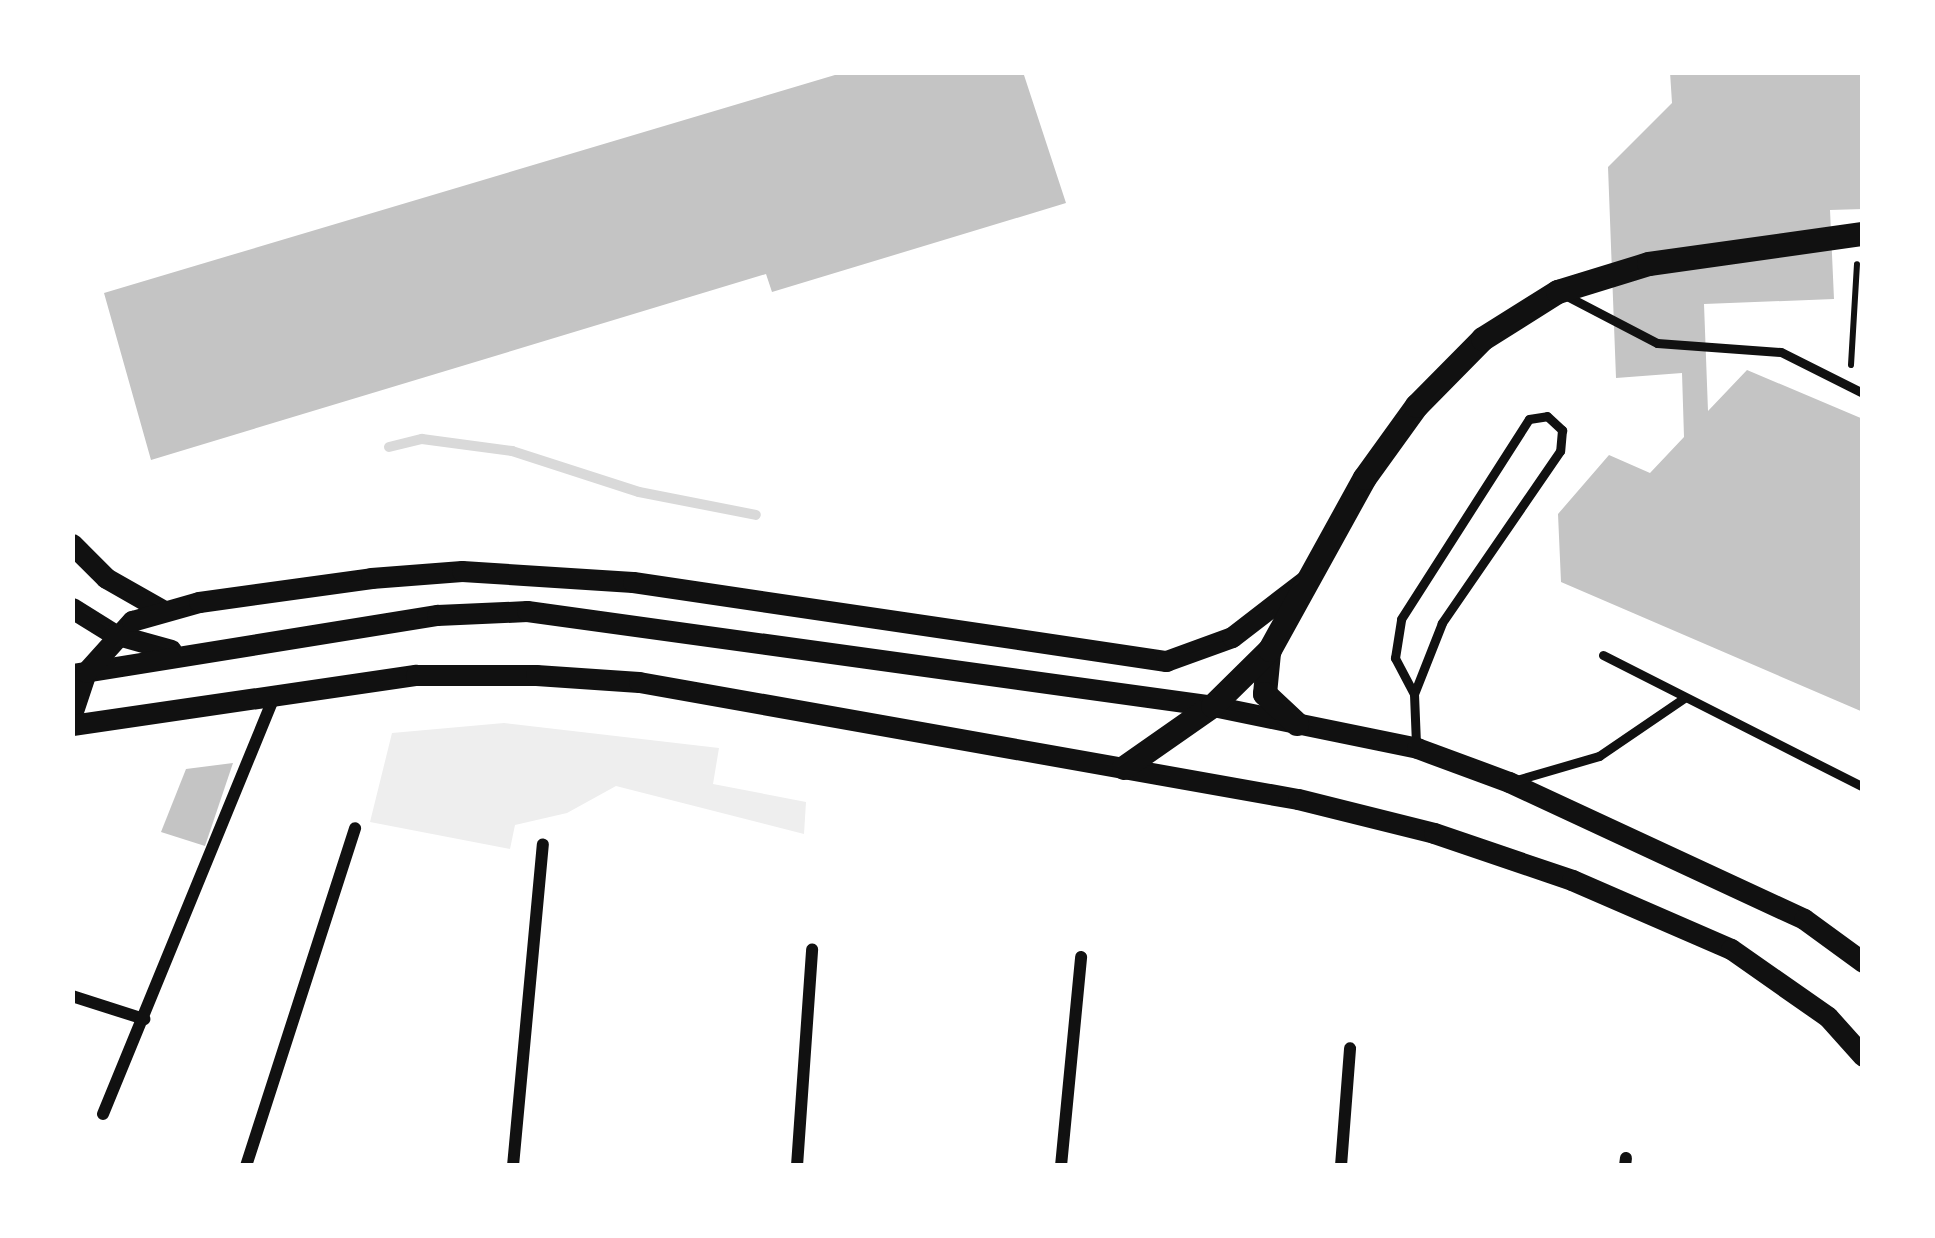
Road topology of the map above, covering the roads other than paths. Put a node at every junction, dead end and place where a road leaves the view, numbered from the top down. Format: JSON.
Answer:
{"nodes":[{"id":1,"x":1861,"y":234,"type":"edge"},
{"id":2,"x":1558,"y":292,"type":"junction"},
{"id":3,"x":1863,"y":393,"type":"edge"},
{"id":4,"x":72,"y":544,"type":"edge"},
{"id":5,"x":1306,"y":580,"type":"junction"},
{"id":6,"x":72,"y":608,"type":"edge"},
{"id":7,"x":162,"y":610,"type":"junction"},
{"id":8,"x":114,"y":634,"type":"junction"},
{"id":9,"x":1270,"y":650,"type":"junction"},
{"id":10,"x":177,"y":652,"type":"junction"},
{"id":11,"x":1603,"y":656,"type":"dead end"},
{"id":12,"x":79,"y":673,"type":"edge"},
{"id":13,"x":277,"y":691,"type":"junction"},
{"id":14,"x":1414,"y":694,"type":"junction"},
{"id":15,"x":1684,"y":698,"type":"junction"},
{"id":16,"x":1214,"y":706,"type":"junction"},
{"id":17,"x":72,"y":714,"type":"edge"},
{"id":18,"x":1297,"y":724,"type":"junction"},
{"id":19,"x":72,"y":725,"type":"edge"},
{"id":20,"x":1417,"y":748,"type":"junction"},
{"id":21,"x":1124,"y":768,"type":"junction"},
{"id":22,"x":1509,"y":782,"type":"junction"},
{"id":23,"x":1863,"y":787,"type":"edge"},
{"id":24,"x":355,"y":828,"type":"dead end"},
{"id":25,"x":542,"y":844,"type":"dead end"},
{"id":26,"x":812,"y":950,"type":"dead end"},
{"id":27,"x":1081,"y":957,"type":"dead end"},
{"id":28,"x":1863,"y":962,"type":"edge"},
{"id":29,"x":72,"y":997,"type":"edge"},
{"id":30,"x":144,"y":1019,"type":"junction"},
{"id":31,"x":1349,"y":1048,"type":"dead end"},
{"id":32,"x":1863,"y":1056,"type":"edge"},
{"id":33,"x":103,"y":1114,"type":"dead end"},
{"id":34,"x":246,"y":1166,"type":"edge"},
{"id":35,"x":513,"y":1166,"type":"edge"},
{"id":36,"x":797,"y":1166,"type":"edge"},
{"id":37,"x":1061,"y":1166,"type":"edge"},
{"id":38,"x":1341,"y":1166,"type":"edge"}],
"edges":[{"from":1,"to":2,"type":"main road"},
{"from":2,"to":3,"type":"lane"},
{"from":2,"to":5,"type":"main road"},
{"from":4,"to":7,"type":"street"},
{"from":5,"to":7,"type":"street"},
{"from":5,"to":9,"type":"main road"},
{"from":6,"to":8,"type":"street"},
{"from":7,"to":8,"type":"street"},
{"from":8,"to":10,"type":"street"},
{"from":8,"to":12,"type":"street"},
{"from":9,"to":16,"type":"main road"},
{"from":9,"to":18,"type":"main road"},
{"from":10,"to":12,"type":"street"},
{"from":10,"to":16,"type":"street"},
{"from":11,"to":15,"type":"lane"},
{"from":12,"to":17,"type":"street"},
{"from":13,"to":19,"type":"street"},
{"from":13,"to":21,"type":"street"},
{"from":13,"to":30,"type":"street"},
{"from":14,"to":14,"type":"lane"},
{"from":14,"to":20,"type":"lane"},
{"from":15,"to":22,"type":"lane"},
{"from":15,"to":23,"type":"lane"},
{"from":16,"to":18,"type":"street"},
{"from":16,"to":21,"type":"main road"},
{"from":18,"to":20,"type":"street"},
{"from":20,"to":22,"type":"street"},
{"from":21,"to":32,"type":"street"},
{"from":22,"to":28,"type":"street"},
{"from":24,"to":34,"type":"street"},
{"from":25,"to":35,"type":"street"},
{"from":26,"to":36,"type":"street"},
{"from":27,"to":37,"type":"street"},
{"from":29,"to":30,"type":"street"},
{"from":30,"to":33,"type":"street"},
{"from":31,"to":38,"type":"street"}]}
